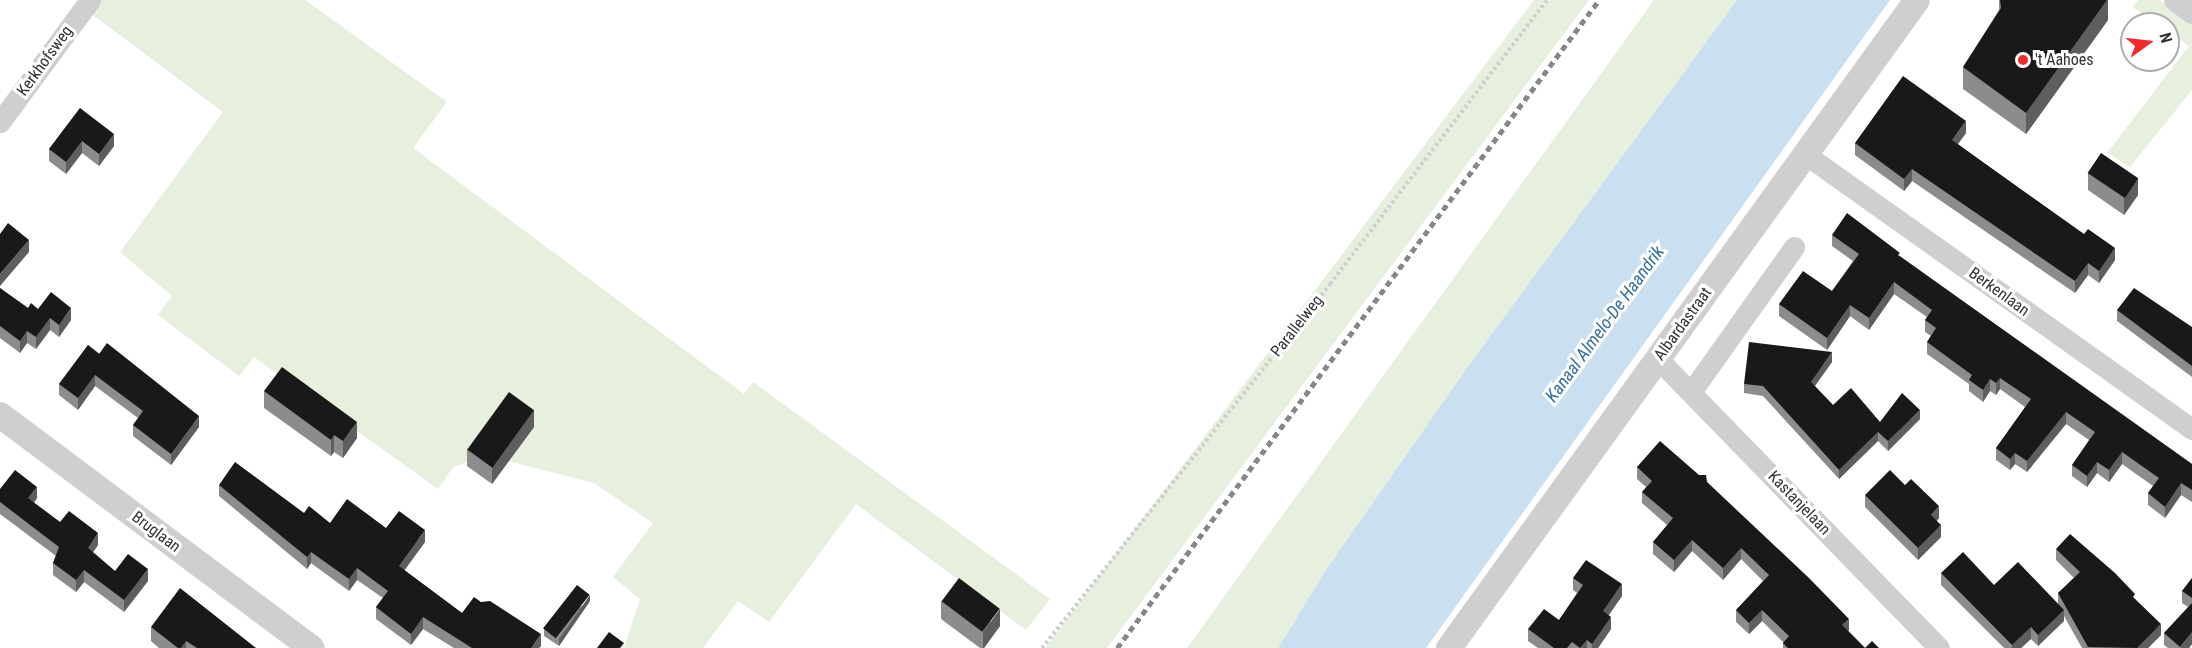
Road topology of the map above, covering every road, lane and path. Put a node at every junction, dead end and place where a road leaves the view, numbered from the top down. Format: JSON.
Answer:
{"nodes":[{"id":1,"x":90,"y":0,"type":"edge"},
{"id":2,"x":1546,"y":0,"type":"edge"},
{"id":3,"x":1917,"y":0,"type":"edge"},
{"id":4,"x":2174,"y":0,"type":"edge"},
{"id":5,"x":2192,"y":13,"type":"edge"},
{"id":6,"x":0,"y":122,"type":"edge"},
{"id":7,"x":1805,"y":154,"type":"junction"},
{"id":8,"x":1794,"y":247,"type":"dead end"},
{"id":9,"x":1658,"y":359,"type":"junction"},
{"id":10,"x":1691,"y":392,"type":"junction"},
{"id":11,"x":2,"y":420,"type":"edge"},
{"id":12,"x":2192,"y":429,"type":"edge"},
{"id":13,"x":312,"y":648,"type":"edge"},
{"id":14,"x":1042,"y":648,"type":"edge"},
{"id":15,"x":1449,"y":648,"type":"edge"},
{"id":16,"x":1939,"y":648,"type":"edge"}],
"edges":[{"from":1,"to":6,"type":"street","name":"Kerkhofsweg"},
{"from":2,"to":14,"type":"path","name":"Parallelweg"},
{"from":3,"to":7,"type":"street","name":"Albardastraat"},
{"from":4,"to":5,"type":"street"},
{"from":7,"to":9,"type":"street","name":"Albardastraat"},
{"from":7,"to":12,"type":"street","name":"Berkenlaan"},
{"from":8,"to":10,"type":"street"},
{"from":9,"to":10,"type":"street","name":"Kastanjelaan"},
{"from":9,"to":15,"type":"street","name":"Albardastraat"},
{"from":10,"to":16,"type":"street","name":"Kastanjelaan"},
{"from":11,"to":13,"type":"street","name":"Bruglaan"}]}
